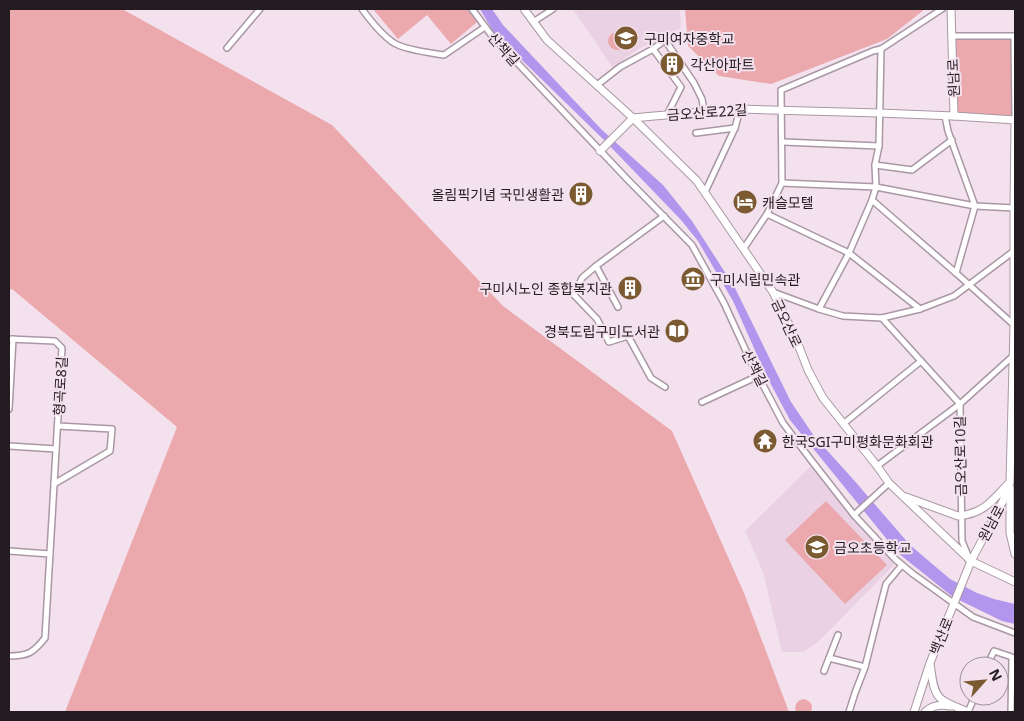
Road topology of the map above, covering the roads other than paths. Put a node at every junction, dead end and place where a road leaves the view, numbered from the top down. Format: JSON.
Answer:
{"nodes":[{"id":1,"x":260,"y":9,"type":"edge"},
{"id":2,"x":362,"y":9,"type":"edge"},
{"id":3,"x":472,"y":9,"type":"edge"},
{"id":4,"x":524,"y":9,"type":"edge"},
{"id":5,"x":553,"y":9,"type":"edge"},
{"id":6,"x":942,"y":9,"type":"edge"},
{"id":7,"x":951,"y":9,"type":"edge"},
{"id":8,"x":533,"y":22,"type":"junction"},
{"id":9,"x":485,"y":26,"type":"junction"},
{"id":10,"x":1015,"y":35,"type":"edge"},
{"id":11,"x":952,"y":36,"type":"junction"},
{"id":12,"x":227,"y":48,"type":"dead end"},
{"id":13,"x":653,"y":49,"type":"junction"},
{"id":14,"x":881,"y":49,"type":"junction"},
{"id":15,"x":597,"y":85,"type":"junction"},
{"id":16,"x":740,"y":109,"type":"junction"},
{"id":17,"x":782,"y":110,"type":"junction"},
{"id":18,"x":704,"y":111,"type":"junction"},
{"id":19,"x":879,"y":113,"type":"junction"},
{"id":20,"x":667,"y":115,"type":"junction"},
{"id":21,"x":945,"y":116,"type":"junction"},
{"id":22,"x":954,"y":116,"type":"junction"},
{"id":23,"x":1015,"y":116,"type":"edge"},
{"id":24,"x":633,"y":118,"type":"junction"},
{"id":25,"x":1015,"y":121,"type":"edge"},
{"id":26,"x":735,"y":128,"type":"junction"},
{"id":27,"x":696,"y":134,"type":"dead end"},
{"id":28,"x":952,"y":140,"type":"junction"},
{"id":29,"x":783,"y":142,"type":"junction"},
{"id":30,"x":879,"y":146,"type":"junction"},
{"id":31,"x":600,"y":151,"type":"junction"},
{"id":32,"x":875,"y":165,"type":"junction"},
{"id":33,"x":782,"y":182,"type":"junction"},
{"id":34,"x":876,"y":187,"type":"junction"},
{"id":35,"x":705,"y":192,"type":"junction"},
{"id":36,"x":872,"y":200,"type":"junction"},
{"id":37,"x":975,"y":206,"type":"junction"},
{"id":38,"x":1014,"y":208,"type":"junction"},
{"id":39,"x":767,"y":214,"type":"junction"},
{"id":40,"x":664,"y":216,"type":"junction"},
{"id":41,"x":744,"y":248,"type":"junction"},
{"id":42,"x":1014,"y":251,"type":"junction"},
{"id":43,"x":849,"y":253,"type":"junction"},
{"id":44,"x":596,"y":266,"type":"junction"},
{"id":45,"x":956,"y":273,"type":"junction"},
{"id":46,"x":969,"y":284,"type":"junction"},
{"id":47,"x":773,"y":292,"type":"junction"},
{"id":48,"x":618,"y":307,"type":"dead end"},
{"id":49,"x":819,"y":309,"type":"junction"},
{"id":50,"x":920,"y":309,"type":"junction"},
{"id":51,"x":882,"y":318,"type":"junction"},
{"id":52,"x":1014,"y":325,"type":"edge"},
{"id":53,"x":11,"y":339,"type":"edge"},
{"id":54,"x":1013,"y":356,"type":"junction"},
{"id":55,"x":921,"y":360,"type":"junction"},
{"id":56,"x":758,"y":376,"type":"junction"},
{"id":57,"x":664,"y":387,"type":"dead end"},
{"id":58,"x":702,"y":402,"type":"dead end"},
{"id":59,"x":960,"y":404,"type":"junction"},
{"id":60,"x":9,"y":409,"type":"edge"},
{"id":61,"x":843,"y":424,"type":"junction"},
{"id":62,"x":58,"y":426,"type":"junction"},
{"id":63,"x":9,"y":446,"type":"edge"},
{"id":64,"x":56,"y":449,"type":"junction"},
{"id":65,"x":877,"y":466,"type":"junction"},
{"id":66,"x":1010,"y":482,"type":"junction"},
{"id":67,"x":889,"y":483,"type":"junction"},
{"id":68,"x":54,"y":484,"type":"junction"},
{"id":69,"x":902,"y":496,"type":"junction"},
{"id":70,"x":854,"y":515,"type":"junction"},
{"id":71,"x":961,"y":516,"type":"junction"},
{"id":72,"x":9,"y":551,"type":"edge"},
{"id":73,"x":50,"y":554,"type":"junction"},
{"id":74,"x":1015,"y":554,"type":"edge"},
{"id":75,"x":971,"y":561,"type":"junction"},
{"id":76,"x":902,"y":565,"type":"junction"},
{"id":77,"x":1015,"y":582,"type":"edge"},
{"id":78,"x":954,"y":604,"type":"junction"},
{"id":79,"x":838,"y":634,"type":"dead end"},
{"id":80,"x":1015,"y":634,"type":"edge"},
{"id":81,"x":9,"y":656,"type":"edge"},
{"id":82,"x":992,"y":656,"type":"edge"},
{"id":83,"x":1009,"y":656,"type":"edge"},
{"id":84,"x":1009,"y":656,"type":"edge"},
{"id":85,"x":829,"y":658,"type":"junction"},
{"id":86,"x":930,"y":663,"type":"junction"},
{"id":87,"x":866,"y":666,"type":"junction"},
{"id":88,"x":824,"y":671,"type":"dead end"},
{"id":89,"x":849,"y":712,"type":"edge"},
{"id":90,"x":914,"y":712,"type":"edge"},
{"id":91,"x":925,"y":712,"type":"edge"},
{"id":92,"x":969,"y":712,"type":"edge"},
{"id":93,"x":1011,"y":712,"type":"edge"}],
"edges":[{"from":1,"to":12,"type":"street"},
{"from":2,"to":9,"type":"street"},
{"from":3,"to":9,"type":"street","name":"산책길"},
{"from":4,"to":8,"type":"street","name":"금오산로"},
{"from":5,"to":8,"type":"street"},
{"from":6,"to":14,"type":"street"},
{"from":7,"to":11,"type":"street","name":"원남로"},
{"from":8,"to":15,"type":"street","name":"금오산로"},
{"from":9,"to":31,"type":"street","name":"산책길"},
{"from":10,"to":11,"type":"street"},
{"from":10,"to":23,"type":"street"},
{"from":11,"to":22,"type":"street","name":"원남로"},
{"from":13,"to":15,"type":"street"},
{"from":13,"to":18,"type":"street"},
{"from":13,"to":20,"type":"street"},
{"from":14,"to":17,"type":"street"},
{"from":14,"to":19,"type":"street"},
{"from":15,"to":24,"type":"street","name":"금오산로"},
{"from":16,"to":17,"type":"street","name":"금오산로22길"},
{"from":16,"to":18,"type":"street","name":"금오산로22길"},
{"from":16,"to":26,"type":"street"},
{"from":17,"to":19,"type":"street","name":"금오산로22길"},
{"from":17,"to":29,"type":"street"},
{"from":18,"to":20,"type":"street","name":"금오산로22길"},
{"from":19,"to":21,"type":"street","name":"금오산로22길"},
{"from":19,"to":30,"type":"street"},
{"from":20,"to":24,"type":"street","name":"금오산로22길"},
{"from":21,"to":22,"type":"street","name":"금오산로22길"},
{"from":21,"to":28,"type":"street"},
{"from":22,"to":25,"type":"street","name":"원남로"},
{"from":24,"to":31,"type":"street"},
{"from":24,"to":35,"type":"street","name":"금오산로"},
{"from":25,"to":38,"type":"street","name":"원남로"},
{"from":26,"to":27,"type":"street"},
{"from":26,"to":35,"type":"street"},
{"from":28,"to":32,"type":"street"},
{"from":28,"to":37,"type":"street"},
{"from":29,"to":30,"type":"street"},
{"from":29,"to":33,"type":"street"},
{"from":30,"to":32,"type":"street"},
{"from":31,"to":40,"type":"street","name":"산책길"},
{"from":32,"to":34,"type":"street"},
{"from":33,"to":34,"type":"street"},
{"from":33,"to":39,"type":"street"},
{"from":34,"to":36,"type":"street"},
{"from":34,"to":37,"type":"street"},
{"from":35,"to":41,"type":"street","name":"금오산로"},
{"from":36,"to":43,"type":"street"},
{"from":36,"to":45,"type":"street"},
{"from":37,"to":38,"type":"street"},
{"from":37,"to":45,"type":"street"},
{"from":38,"to":42,"type":"street","name":"원남로"},
{"from":39,"to":41,"type":"street"},
{"from":39,"to":43,"type":"street"},
{"from":40,"to":44,"type":"street"},
{"from":40,"to":56,"type":"street","name":"산책길"},
{"from":41,"to":47,"type":"street","name":"금오산로"},
{"from":42,"to":46,"type":"street"},
{"from":42,"to":52,"type":"street","name":"원남로"},
{"from":43,"to":49,"type":"street"},
{"from":43,"to":50,"type":"street"},
{"from":44,"to":48,"type":"street"},
{"from":44,"to":57,"type":"street"},
{"from":45,"to":46,"type":"street"},
{"from":46,"to":50,"type":"street"},
{"from":46,"to":52,"type":"street"},
{"from":47,"to":49,"type":"street"},
{"from":47,"to":61,"type":"street","name":"금오산로"},
{"from":49,"to":51,"type":"street"},
{"from":50,"to":51,"type":"street"},
{"from":51,"to":55,"type":"street","name":"금오산로10길"},
{"from":52,"to":54,"type":"street","name":"원남로"},
{"from":53,"to":60,"type":"street","name":"형곡로8길"},
{"from":53,"to":62,"type":"street","name":"형곡로8길"},
{"from":54,"to":59,"type":"street"},
{"from":54,"to":66,"type":"street","name":"원남로"},
{"from":55,"to":59,"type":"street","name":"금오산로10길"},
{"from":55,"to":61,"type":"street"},
{"from":56,"to":58,"type":"street"},
{"from":56,"to":70,"type":"street","name":"산책길"},
{"from":59,"to":65,"type":"street"},
{"from":59,"to":71,"type":"street","name":"금오산로10길"},
{"from":61,"to":65,"type":"street","name":"금오산로"},
{"from":62,"to":64,"type":"street","name":"형곡로8길"},
{"from":62,"to":68,"type":"street","name":"형곡로8길"},
{"from":63,"to":64,"type":"street"},
{"from":64,"to":68,"type":"street","name":"형곡로8길"},
{"from":65,"to":67,"type":"street","name":"금오산로"},
{"from":66,"to":71,"type":"street"},
{"from":66,"to":74,"type":"street"},
{"from":66,"to":75,"type":"street","name":"원남로"},
{"from":67,"to":69,"type":"street","name":"금오산로"},
{"from":67,"to":70,"type":"street"},
{"from":68,"to":73,"type":"street","name":"형곡로8길"},
{"from":69,"to":71,"type":"street"},
{"from":69,"to":75,"type":"street","name":"금오산로"},
{"from":70,"to":76,"type":"street","name":"산책길"},
{"from":71,"to":75,"type":"street","name":"금오산로10길"},
{"from":72,"to":73,"type":"street"},
{"from":73,"to":81,"type":"street","name":"형곡로8길"},
{"from":75,"to":77,"type":"street","name":"금오산로"},
{"from":75,"to":78,"type":"street","name":"백산로"},
{"from":76,"to":78,"type":"street","name":"산책길"},
{"from":76,"to":87,"type":"street"},
{"from":78,"to":80,"type":"street","name":"산책길"},
{"from":78,"to":86,"type":"street","name":"백산로"},
{"from":79,"to":85,"type":"street"},
{"from":82,"to":83,"type":"street"},
{"from":84,"to":93,"type":"street"},
{"from":85,"to":87,"type":"street"},
{"from":85,"to":88,"type":"street"},
{"from":86,"to":90,"type":"street","name":"백산로"},
{"from":86,"to":92,"type":"street"},
{"from":87,"to":89,"type":"street"},
{"from":91,"to":92,"type":"street"}]}
